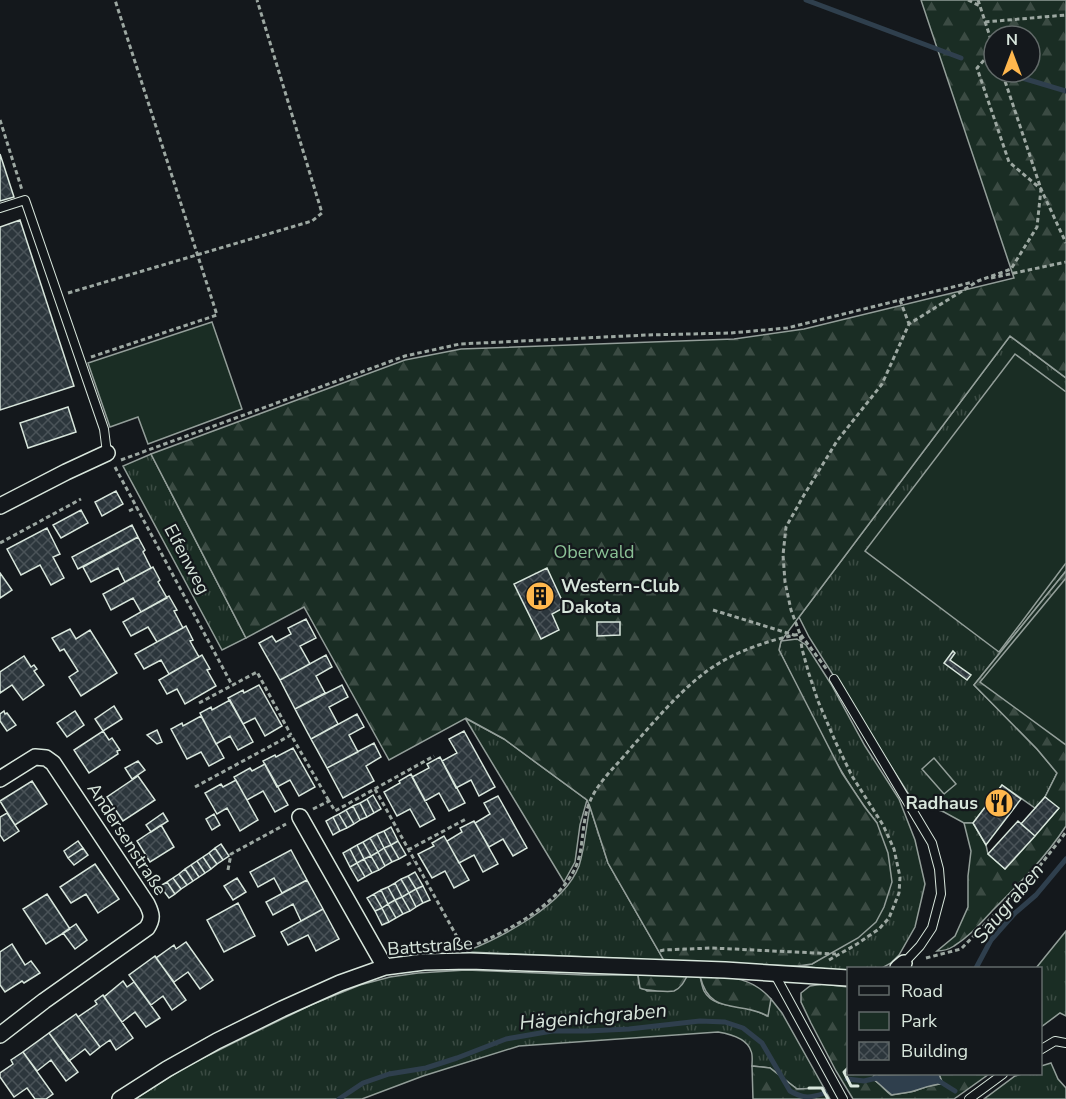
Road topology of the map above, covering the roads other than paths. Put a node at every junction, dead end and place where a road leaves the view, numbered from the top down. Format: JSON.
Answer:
{"nodes":[{"id":1,"x":0,"y":208,"type":"edge"},
{"id":2,"x":110,"y":458,"type":"joint"},
{"id":3,"x":0,"y":506,"type":"edge"},
{"id":4,"x":834,"y":679,"type":"road end"},
{"id":5,"x":0,"y":779,"type":"edge"},
{"id":6,"x":300,"y":816,"type":"road end"},
{"id":7,"x":901,"y":966,"type":"edge"},
{"id":8,"x":385,"y":967,"type":"junction"},
{"id":9,"x":774,"y":974,"type":"junction"},
{"id":10,"x":847,"y":978,"type":"edge"},
{"id":11,"x":0,"y":1035,"type":"edge"},
{"id":12,"x":1066,"y":1043,"type":"edge"},
{"id":13,"x":1042,"y":1049,"type":"edge"},
{"id":14,"x":1002,"y":1075,"type":"edge"},
{"id":15,"x":120,"y":1099,"type":"edge"},
{"id":16,"x":843,"y":1099,"type":"edge"},
{"id":17,"x":969,"y":1099,"type":"edge"}],
"edges":[{"from":1,"to":2,"type":"lane"},
{"from":2,"to":3,"type":"street"},
{"from":4,"to":7,"type":"lane"},
{"from":5,"to":11,"type":"street","name":"Andersenstraße"},
{"from":6,"to":8,"type":"street"},
{"from":8,"to":9,"type":"street","name":"Battstraße"},
{"from":8,"to":15,"type":"street","name":"Battstraße"},
{"from":9,"to":10,"type":"street","name":"Battstraße"},
{"from":9,"to":16,"type":"lane"},
{"from":12,"to":13,"type":"lane"},
{"from":14,"to":17,"type":"lane"}]}
